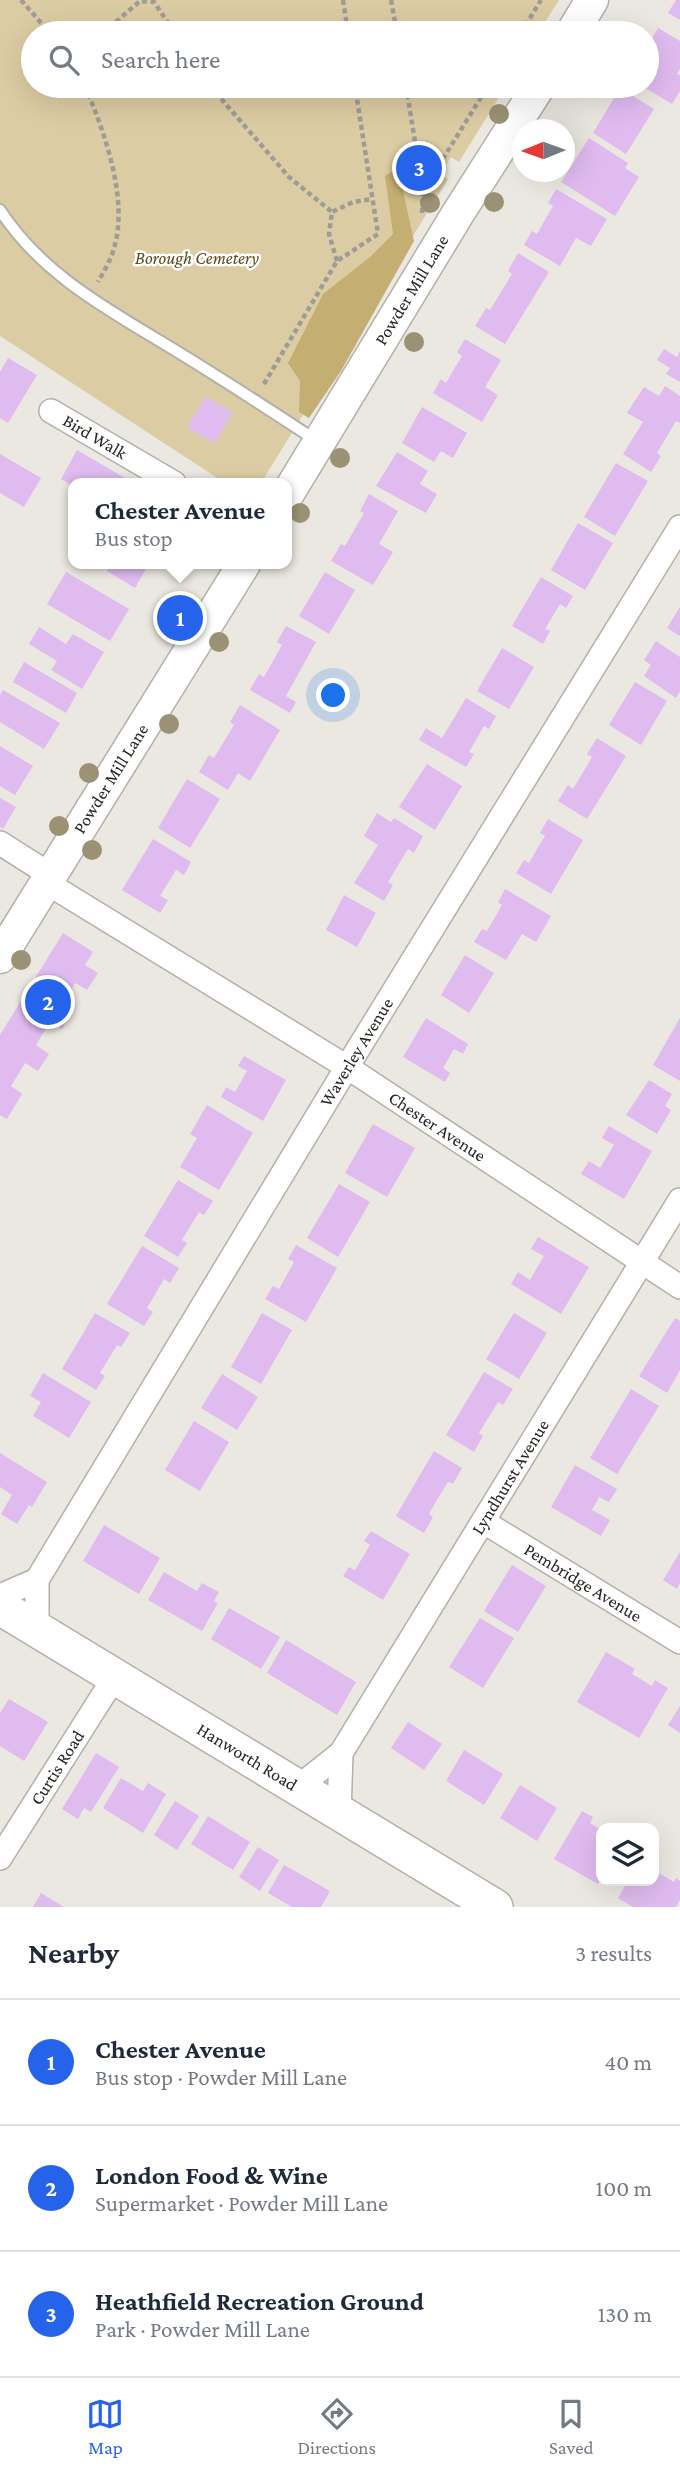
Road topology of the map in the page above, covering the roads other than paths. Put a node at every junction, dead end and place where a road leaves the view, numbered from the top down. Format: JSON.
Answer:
{"nodes":[{"id":1,"x":592,"y":0,"type":"edge"},
{"id":2,"x":579,"y":21,"type":"edge"},
{"id":3,"x":531,"y":98,"type":"edge"},
{"id":4,"x":0,"y":210,"type":"edge"},
{"id":5,"x":51,"y":411,"type":"dead end"},
{"id":6,"x":320,"y":443,"type":"junction"},
{"id":7,"x":165,"y":478,"type":"edge"},
{"id":8,"x":292,"y":487,"type":"edge"},
{"id":9,"x":680,"y":527,"type":"edge"},
{"id":10,"x":241,"y":569,"type":"edge"},
{"id":11,"x":0,"y":843,"type":"edge"},
{"id":12,"x":50,"y":880,"type":"junction"},
{"id":13,"x":0,"y":957,"type":"edge"},
{"id":14,"x":347,"y":1067,"type":"junction"},
{"id":15,"x":680,"y":1200,"type":"edge"},
{"id":16,"x":641,"y":1263,"type":"junction"},
{"id":17,"x":680,"y":1287,"type":"edge"},
{"id":18,"x":484,"y":1522,"type":"junction"},
{"id":19,"x":37,"y":1580,"type":"junction"},
{"id":20,"x":0,"y":1596,"type":"edge"},
{"id":21,"x":0,"y":1607,"type":"edge"},
{"id":22,"x":37,"y":1630,"type":"junction"},
{"id":23,"x":680,"y":1642,"type":"edge"},
{"id":24,"x":114,"y":1678,"type":"junction"},
{"id":25,"x":341,"y":1753,"type":"junction"},
{"id":26,"x":296,"y":1788,"type":"junction"},
{"id":27,"x":339,"y":1814,"type":"junction"},
{"id":28,"x":0,"y":1858,"type":"edge"},
{"id":29,"x":493,"y":1907,"type":"edge"}],
"edges":[{"from":1,"to":2,"type":"street"},
{"from":3,"to":6,"type":"street","name":"Powder Mill Lane"},
{"from":4,"to":6,"type":"lane"},
{"from":5,"to":7,"type":"street","name":"Bird Walk"},
{"from":6,"to":8,"type":"street","name":"Powder Mill Lane"},
{"from":9,"to":14,"type":"street","name":"Waverley Avenue"},
{"from":10,"to":12,"type":"street","name":"Powder Mill Lane"},
{"from":11,"to":12,"type":"street","name":"Chester Avenue"},
{"from":12,"to":13,"type":"street","name":"Powder Mill Lane"},
{"from":12,"to":14,"type":"street","name":"Chester Avenue"},
{"from":14,"to":16,"type":"street","name":"Chester Avenue"},
{"from":14,"to":19,"type":"street","name":"Waverley Avenue"},
{"from":15,"to":16,"type":"street","name":"Lyndhurst Avenue"},
{"from":16,"to":17,"type":"street","name":"Chester Avenue"},
{"from":16,"to":18,"type":"street","name":"Lyndhurst Avenue"},
{"from":18,"to":23,"type":"street","name":"Pembridge Avenue"},
{"from":18,"to":25,"type":"street","name":"Lyndhurst Avenue"},
{"from":19,"to":20,"type":"street"},
{"from":19,"to":22,"type":"street"},
{"from":21,"to":22,"type":"main road","name":"Hanworth Road"},
{"from":22,"to":24,"type":"main road","name":"Hanworth Road"},
{"from":24,"to":26,"type":"main road","name":"Hanworth Road"},
{"from":24,"to":28,"type":"street","name":"Curtis Road"},
{"from":25,"to":26,"type":"street","name":"Lyndhurst Avenue"},
{"from":25,"to":27,"type":"street","name":"Lyndhurst Avenue"},
{"from":26,"to":27,"type":"main road","name":"Hanworth Road"},
{"from":27,"to":29,"type":"main road","name":"Hanworth Road"}]}
